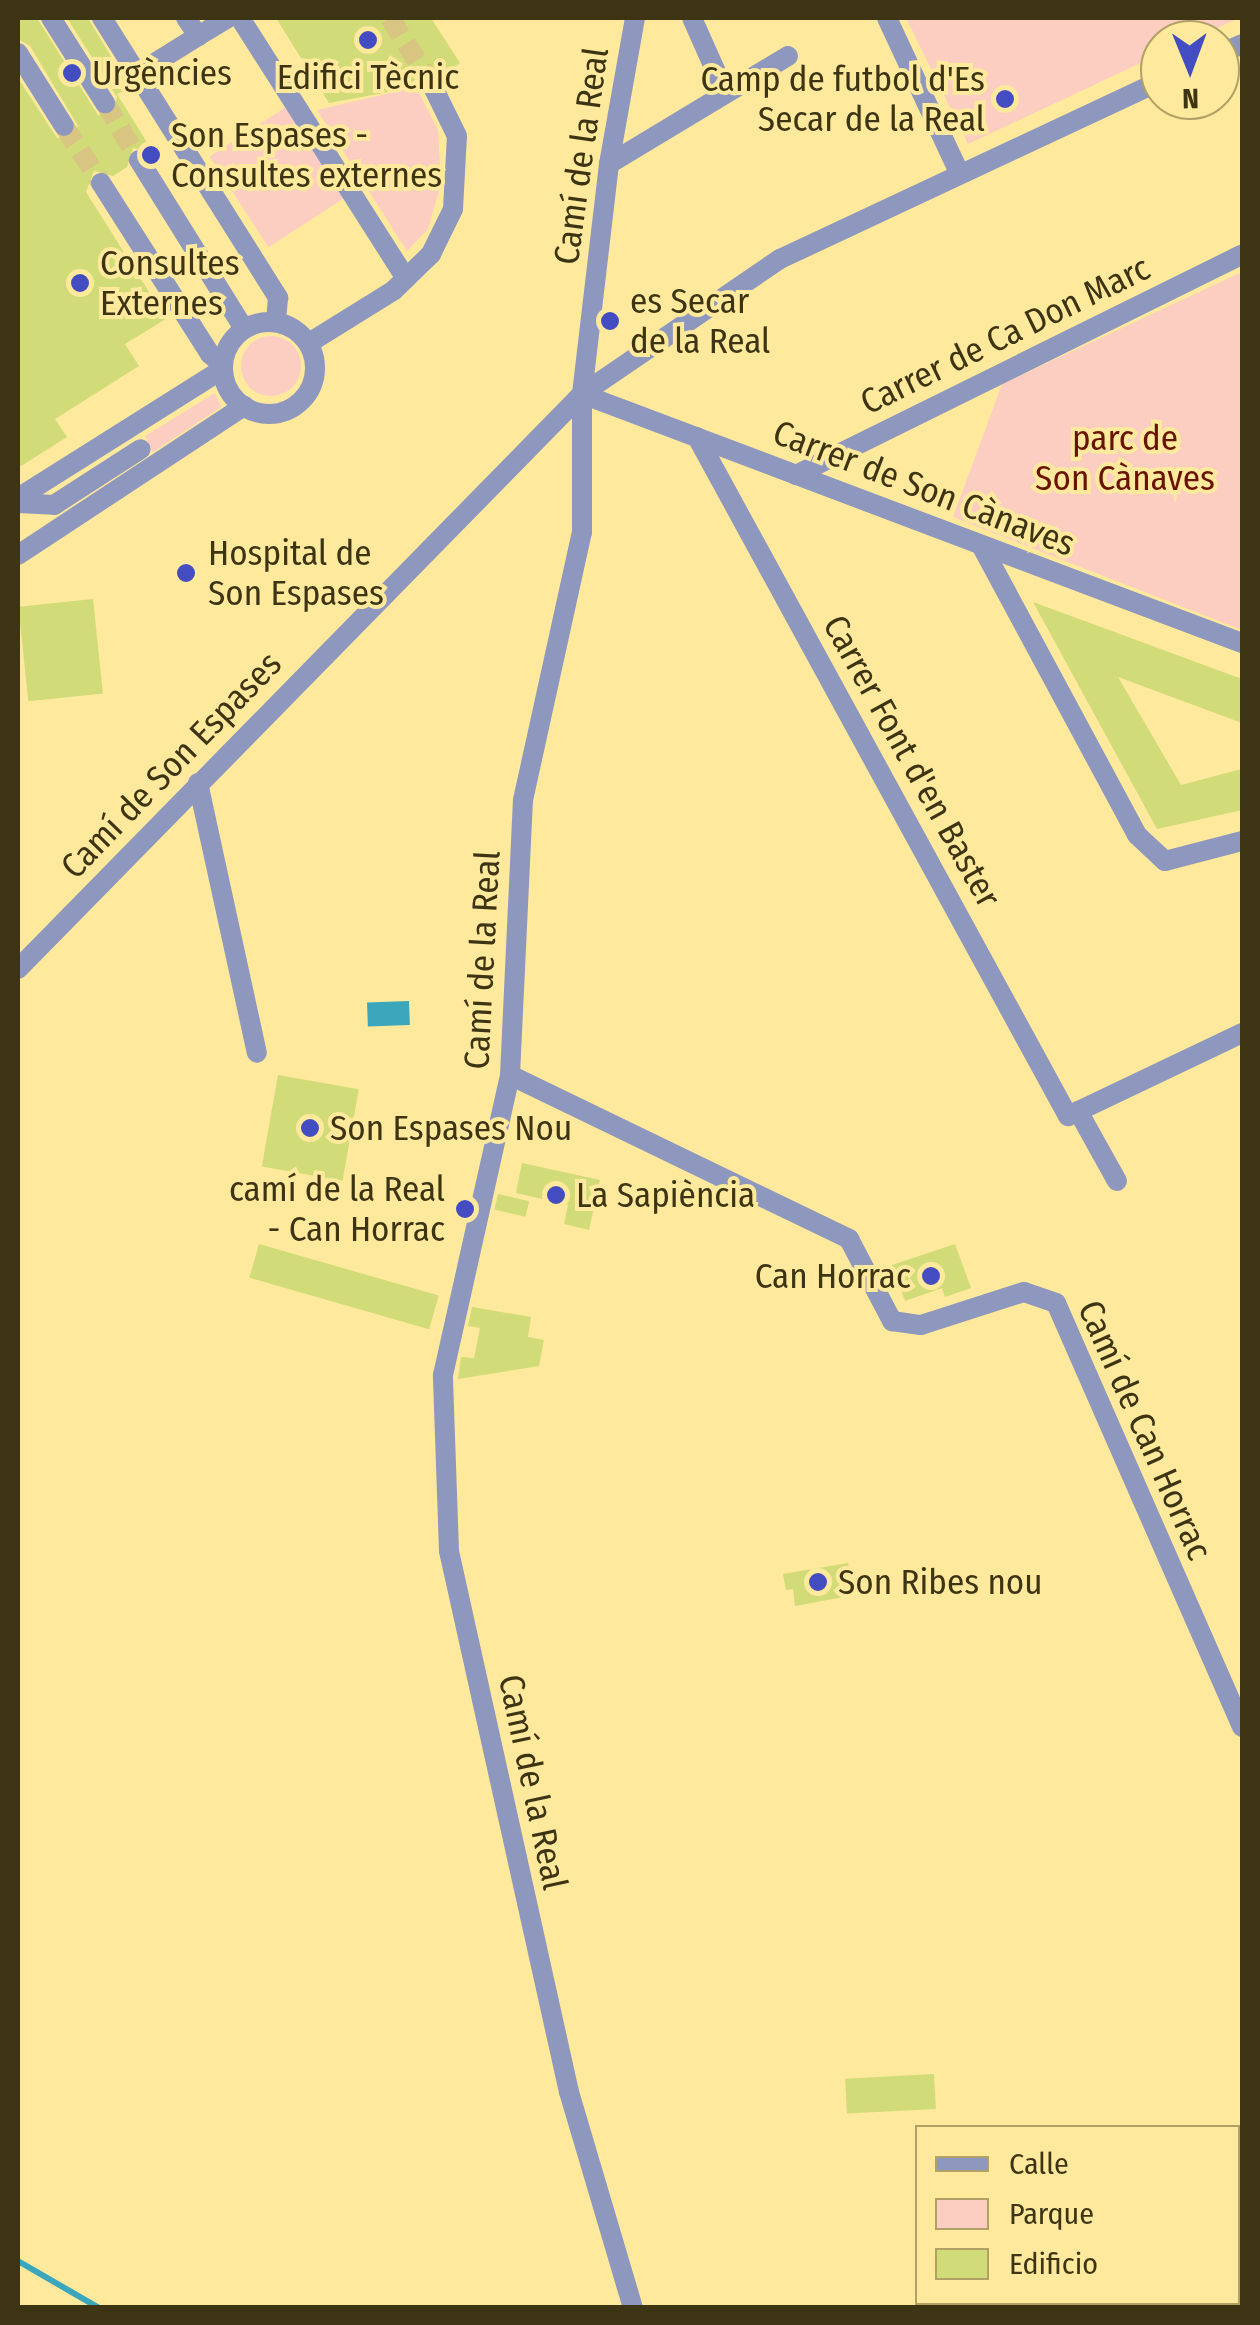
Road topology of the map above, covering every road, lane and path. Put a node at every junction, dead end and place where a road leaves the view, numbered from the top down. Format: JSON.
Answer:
{"nodes":[{"id":1,"x":52,"y":18,"type":"edge"},
{"id":2,"x":102,"y":18,"type":"edge"},
{"id":3,"x":186,"y":18,"type":"edge"},
{"id":4,"x":228,"y":18,"type":"edge"},
{"id":5,"x":240,"y":18,"type":"edge"},
{"id":6,"x":635,"y":18,"type":"edge"},
{"id":7,"x":692,"y":18,"type":"edge"},
{"id":8,"x":887,"y":18,"type":"edge"},
{"id":9,"x":198,"y":36,"type":"junction"},
{"id":10,"x":18,"y":53,"type":"edge"},
{"id":11,"x":788,"y":56,"type":"dead end"},
{"id":12,"x":137,"y":74,"type":"junction"},
{"id":13,"x":432,"y":83,"type":"tunnel mouth"},
{"id":14,"x":724,"y":90,"type":"junction"},
{"id":15,"x":1140,"y":90,"type":"edge"},
{"id":16,"x":105,"y":102,"type":"tunnel mouth"},
{"id":17,"x":64,"y":126,"type":"tunnel mouth"},
{"id":18,"x":140,"y":160,"type":"tunnel mouth"},
{"id":19,"x":609,"y":164,"type":"junction"},
{"id":20,"x":958,"y":170,"type":"junction"},
{"id":21,"x":101,"y":183,"type":"tunnel mouth"},
{"id":22,"x":1242,"y":255,"type":"edge"},
{"id":23,"x":406,"y":278,"type":"junction"},
{"id":24,"x":276,"y":322,"type":"junction"},
{"id":25,"x":244,"y":329,"type":"junction"},
{"id":26,"x":309,"y":343,"type":"junction"},
{"id":27,"x":223,"y":367,"type":"junction"},
{"id":28,"x":582,"y":394,"type":"junction"},
{"id":29,"x":244,"y":406,"type":"junction"},
{"id":30,"x":698,"y":437,"type":"junction"},
{"id":31,"x":141,"y":449,"type":"dead end"},
{"id":32,"x":796,"y":475,"type":"junction"},
{"id":33,"x":18,"y":500,"type":"edge"},
{"id":34,"x":981,"y":544,"type":"junction"},
{"id":35,"x":18,"y":554,"type":"edge"},
{"id":36,"x":1242,"y":643,"type":"edge"},
{"id":37,"x":198,"y":783,"type":"junction"},
{"id":38,"x":1242,"y":842,"type":"edge"},
{"id":39,"x":18,"y":970,"type":"edge"},
{"id":40,"x":1242,"y":1033,"type":"edge"},
{"id":41,"x":257,"y":1053,"type":"dead end"},
{"id":42,"x":510,"y":1075,"type":"junction"},
{"id":43,"x":1073,"y":1114,"type":"junction"},
{"id":44,"x":1117,"y":1181,"type":"dead end"},
{"id":45,"x":1236,"y":1702,"type":"edge"},
{"id":46,"x":1242,"y":1727,"type":"edge"},
{"id":47,"x":633,"y":2308,"type":"edge"}],
"edges":[{"from":1,"to":16,"type":"street"},
{"from":2,"to":12,"type":"street"},
{"from":3,"to":9,"type":"street"},
{"from":4,"to":9,"type":"street"},
{"from":5,"to":23,"type":"street"},
{"from":6,"to":19,"type":"street","name":"Camí de la Real"},
{"from":7,"to":14,"type":"street"},
{"from":8,"to":20,"type":"street"},
{"from":9,"to":12,"type":"street"},
{"from":10,"to":17,"type":"street"},
{"from":11,"to":14,"type":"street"},
{"from":12,"to":24,"type":"street"},
{"from":13,"to":23,"type":"street"},
{"from":14,"to":19,"type":"street"},
{"from":15,"to":20,"type":"street","name":"Camí de Son Espases"},
{"from":18,"to":25,"type":"street"},
{"from":19,"to":28,"type":"street","name":"Camí de la Real"},
{"from":20,"to":28,"type":"street","name":"Camí de Son Espases"},
{"from":21,"to":27,"type":"street"},
{"from":22,"to":32,"type":"street","name":"Carrer de Ca Don Marc"},
{"from":23,"to":26,"type":"street"},
{"from":24,"to":25,"type":"street"},
{"from":24,"to":26,"type":"street"},
{"from":25,"to":27,"type":"street"},
{"from":26,"to":29,"type":"street"},
{"from":27,"to":29,"type":"street"},
{"from":27,"to":33,"type":"street"},
{"from":28,"to":30,"type":"street","name":"Carrer de Son Cànaves"},
{"from":28,"to":37,"type":"street","name":"Camí de Son Espases"},
{"from":28,"to":42,"type":"street","name":"Camí de la Real"},
{"from":29,"to":35,"type":"street"},
{"from":30,"to":32,"type":"street","name":"Carrer de Son Cànaves"},
{"from":30,"to":43,"type":"street","name":"Carrer Font d'en Baster"},
{"from":31,"to":33,"type":"street"},
{"from":32,"to":34,"type":"street","name":"Carrer de Son Cànaves"},
{"from":34,"to":36,"type":"street","name":"Carrer de Son Cànaves"},
{"from":34,"to":38,"type":"street"},
{"from":37,"to":39,"type":"street","name":"Camí de Son Espases"},
{"from":37,"to":41,"type":"street"},
{"from":40,"to":43,"type":"street"},
{"from":42,"to":45,"type":"street","name":"Camí de Can Horrac"},
{"from":42,"to":47,"type":"street","name":"Camí de la Real"},
{"from":43,"to":44,"type":"street","name":"Carrer Font d'en Baster"},
{"from":45,"to":46,"type":"street","name":"Camí de Can Horrac"}]}
